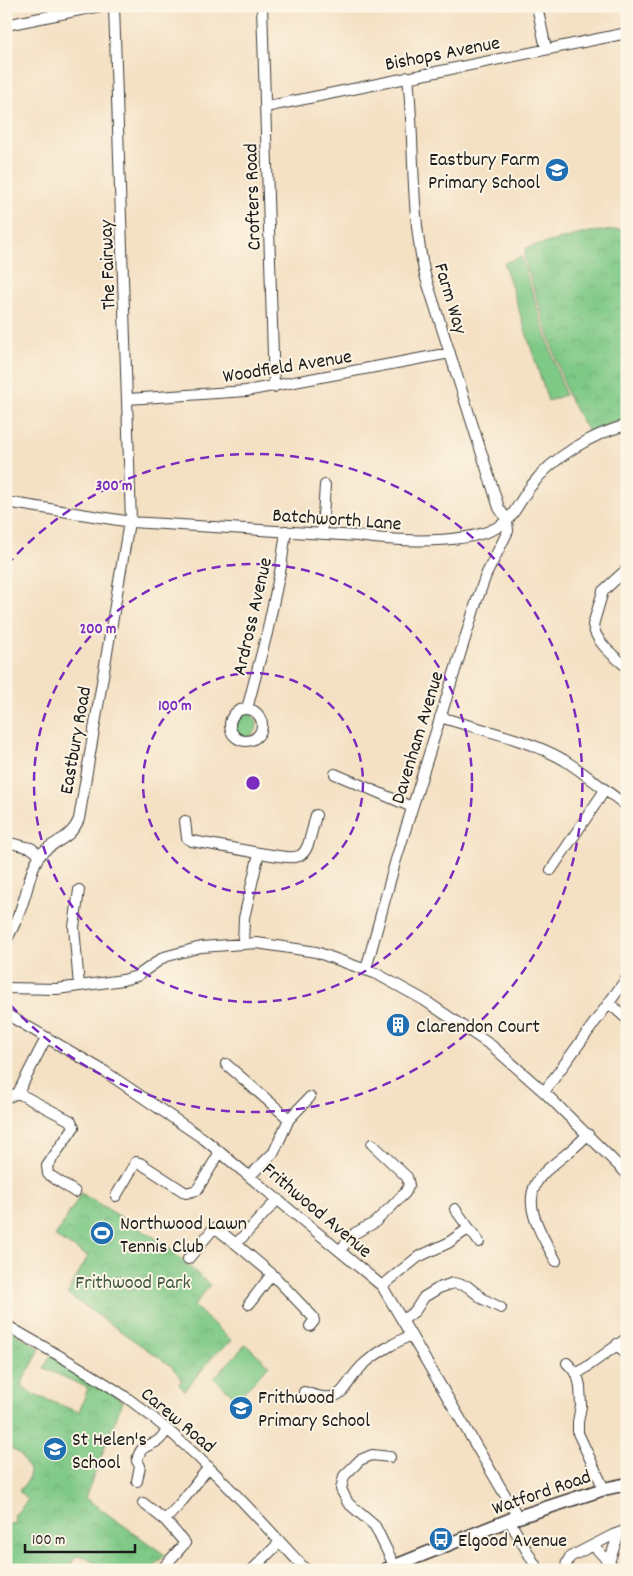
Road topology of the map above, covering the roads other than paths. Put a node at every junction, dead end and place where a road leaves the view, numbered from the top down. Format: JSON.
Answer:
{"nodes":[{"id":1,"x":100,"y":6,"type":"edge"},
{"id":2,"x":114,"y":6,"type":"edge"},
{"id":3,"x":262,"y":6,"type":"edge"},
{"id":4,"x":537,"y":6,"type":"edge"},
{"id":5,"x":6,"y":24,"type":"edge"},
{"id":6,"x":627,"y":33,"type":"edge"},
{"id":7,"x":546,"y":49,"type":"junction"},
{"id":8,"x":408,"y":77,"type":"junction"},
{"id":9,"x":265,"y":107,"type":"junction"},
{"id":10,"x":450,"y":354,"type":"junction"},
{"id":11,"x":274,"y":387,"type":"junction"},
{"id":12,"x":128,"y":399,"type":"junction"},
{"id":13,"x":627,"y":425,"type":"edge"},
{"id":14,"x":325,"y":485,"type":"dead end"},
{"id":15,"x":6,"y":502,"type":"edge"},
{"id":16,"x":507,"y":520,"type":"junction"},
{"id":17,"x":130,"y":522,"type":"junction"},
{"id":18,"x":286,"y":531,"type":"junction"},
{"id":19,"x":322,"y":533,"type":"junction"},
{"id":20,"x":627,"y":570,"type":"edge"},
{"id":21,"x":627,"y":667,"type":"edge"},
{"id":22,"x":247,"y":709,"type":"dead end"},
{"id":23,"x":440,"y":717,"type":"junction"},
{"id":24,"x":335,"y":774,"type":"dead end"},
{"id":25,"x":605,"y":790,"type":"junction"},
{"id":26,"x":412,"y":806,"type":"junction"},
{"id":27,"x":627,"y":806,"type":"edge"},
{"id":28,"x":316,"y":815,"type":"dead end"},
{"id":29,"x":186,"y":822,"type":"dead end"},
{"id":30,"x":6,"y":842,"type":"edge"},
{"id":31,"x":260,"y":853,"type":"junction"},
{"id":32,"x":40,"y":855,"type":"junction"},
{"id":33,"x":551,"y":870,"type":"dead end"},
{"id":34,"x":79,"y":890,"type":"dead end"},
{"id":35,"x":6,"y":941,"type":"edge"},
{"id":36,"x":243,"y":944,"type":"junction"},
{"id":37,"x":366,"y":969,"type":"junction"},
{"id":38,"x":627,"y":978,"type":"edge"},
{"id":39,"x":79,"y":986,"type":"junction"},
{"id":40,"x":6,"y":988,"type":"edge"},
{"id":41,"x":609,"y":1003,"type":"junction"},
{"id":42,"x":6,"y":1014,"type":"edge"},
{"id":43,"x":627,"y":1019,"type":"edge"},
{"id":44,"x":46,"y":1038,"type":"junction"},
{"id":45,"x":226,"y":1064,"type":"dead end"},
{"id":46,"x":544,"y":1092,"type":"junction"},
{"id":47,"x":18,"y":1093,"type":"junction"},
{"id":48,"x":310,"y":1097,"type":"dead end"},
{"id":49,"x":6,"y":1098,"type":"edge"},
{"id":50,"x":289,"y":1119,"type":"junction"},
{"id":51,"x":588,"y":1134,"type":"junction"},
{"id":52,"x":372,"y":1144,"type":"dead end"},
{"id":53,"x":220,"y":1152,"type":"junction"},
{"id":54,"x":627,"y":1174,"type":"edge"},
{"id":55,"x":250,"y":1176,"type":"junction"},
{"id":56,"x":75,"y":1192,"type":"dead end"},
{"id":57,"x":116,"y":1196,"type":"dead end"},
{"id":58,"x":278,"y":1199,"type":"junction"},
{"id":59,"x":456,"y":1209,"type":"dead end"},
{"id":60,"x":469,"y":1228,"type":"junction"},
{"id":61,"x":479,"y":1242,"type":"dead end"},
{"id":62,"x":236,"y":1244,"type":"junction"},
{"id":63,"x":340,"y":1250,"type":"junction"},
{"id":64,"x":188,"y":1259,"type":"dead end"},
{"id":65,"x":556,"y":1261,"type":"dead end"},
{"id":66,"x":272,"y":1274,"type":"junction"},
{"id":67,"x":382,"y":1286,"type":"junction"},
{"id":68,"x":249,"y":1304,"type":"dead end"},
{"id":69,"x":500,"y":1308,"type":"dead end"},
{"id":70,"x":403,"y":1320,"type":"junction"},
{"id":71,"x":6,"y":1325,"type":"edge"},
{"id":72,"x":310,"y":1326,"type":"dead end"},
{"id":73,"x":411,"y":1335,"type":"junction"},
{"id":74,"x":627,"y":1338,"type":"edge"},
{"id":75,"x":617,"y":1344,"type":"junction"},
{"id":76,"x":627,"y":1356,"type":"edge"},
{"id":77,"x":567,"y":1363,"type":"dead end"},
{"id":78,"x":577,"y":1374,"type":"junction"},
{"id":79,"x":304,"y":1392,"type":"dead end"},
{"id":80,"x":167,"y":1430,"type":"junction"},
{"id":81,"x":390,"y":1457,"type":"dead end"},
{"id":82,"x":209,"y":1467,"type":"junction"},
{"id":83,"x":136,"y":1481,"type":"dead end"},
{"id":84,"x":627,"y":1484,"type":"edge"},
{"id":85,"x":604,"y":1489,"type":"junction"},
{"id":86,"x":143,"y":1503,"type":"dead end"},
{"id":87,"x":514,"y":1519,"type":"junction"},
{"id":88,"x":165,"y":1520,"type":"junction"},
{"id":89,"x":623,"y":1531,"type":"edge"},
{"id":90,"x":280,"y":1542,"type":"junction"},
{"id":91,"x":594,"y":1546,"type":"junction"},
{"id":92,"x":613,"y":1566,"type":"edge"},
{"id":93,"x":163,"y":1568,"type":"dead end"},
{"id":94,"x":390,"y":1568,"type":"edge"},
{"id":95,"x":252,"y":1570,"type":"edge"},
{"id":96,"x":306,"y":1570,"type":"edge"},
{"id":97,"x":538,"y":1570,"type":"edge"},
{"id":98,"x":568,"y":1570,"type":"edge"}],
"edges":[{"from":1,"to":5,"type":"street"},
{"from":2,"to":12,"type":"street","name":"The Fairway"},
{"from":3,"to":9,"type":"street","name":"Crofters Road"},
{"from":4,"to":7,"type":"street"},
{"from":6,"to":7,"type":"street","name":"Bishops Avenue"},
{"from":7,"to":8,"type":"street","name":"Bishops Avenue"},
{"from":8,"to":9,"type":"street","name":"Bishops Avenue"},
{"from":8,"to":10,"type":"street","name":"Farm Way"},
{"from":9,"to":11,"type":"street","name":"Crofters Road"},
{"from":10,"to":11,"type":"street","name":"Woodfield Avenue"},
{"from":10,"to":16,"type":"street","name":"Farm Way"},
{"from":11,"to":12,"type":"street","name":"Woodfield Avenue"},
{"from":12,"to":17,"type":"street","name":"The Fairway"},
{"from":13,"to":16,"type":"street","name":"Batchworth Lane"},
{"from":14,"to":19,"type":"street"},
{"from":15,"to":17,"type":"street","name":"Batchworth Lane"},
{"from":16,"to":19,"type":"street","name":"Batchworth Lane"},
{"from":16,"to":23,"type":"street","name":"Davenham Avenue"},
{"from":17,"to":18,"type":"street","name":"Batchworth Lane"},
{"from":17,"to":32,"type":"street","name":"Eastbury Road"},
{"from":18,"to":19,"type":"street","name":"Batchworth Lane"},
{"from":18,"to":22,"type":"street","name":"Ardross Avenue"},
{"from":20,"to":21,"type":"street"},
{"from":23,"to":25,"type":"street"},
{"from":23,"to":26,"type":"street","name":"Davenham Avenue"},
{"from":24,"to":26,"type":"street"},
{"from":25,"to":27,"type":"street"},
{"from":25,"to":33,"type":"street"},
{"from":26,"to":37,"type":"street","name":"Davenham Avenue"},
{"from":28,"to":31,"type":"street"},
{"from":29,"to":31,"type":"street"},
{"from":30,"to":32,"type":"street"},
{"from":31,"to":36,"type":"street"},
{"from":32,"to":35,"type":"street"},
{"from":34,"to":39,"type":"street"},
{"from":36,"to":37,"type":"street"},
{"from":36,"to":39,"type":"street"},
{"from":37,"to":46,"type":"street"},
{"from":38,"to":41,"type":"street"},
{"from":39,"to":40,"type":"street"},
{"from":41,"to":43,"type":"street"},
{"from":41,"to":46,"type":"street"},
{"from":42,"to":44,"type":"street","name":"Frithwood Avenue"},
{"from":44,"to":47,"type":"street"},
{"from":44,"to":53,"type":"street","name":"Frithwood Avenue"},
{"from":45,"to":50,"type":"street"},
{"from":46,"to":51,"type":"street"},
{"from":47,"to":49,"type":"street"},
{"from":47,"to":56,"type":"street"},
{"from":48,"to":50,"type":"street"},
{"from":50,"to":55,"type":"street"},
{"from":51,"to":54,"type":"street"},
{"from":51,"to":65,"type":"street"},
{"from":52,"to":63,"type":"street"},
{"from":53,"to":55,"type":"street","name":"Frithwood Avenue"},
{"from":53,"to":57,"type":"street"},
{"from":55,"to":58,"type":"street","name":"Frithwood Avenue"},
{"from":58,"to":62,"type":"street"},
{"from":58,"to":63,"type":"street","name":"Frithwood Avenue"},
{"from":59,"to":60,"type":"street"},
{"from":60,"to":61,"type":"street"},
{"from":60,"to":67,"type":"street"},
{"from":62,"to":64,"type":"street"},
{"from":62,"to":66,"type":"street"},
{"from":63,"to":67,"type":"street","name":"Frithwood Avenue"},
{"from":66,"to":68,"type":"street"},
{"from":66,"to":72,"type":"street"},
{"from":67,"to":70,"type":"street","name":"Frithwood Avenue"},
{"from":69,"to":70,"type":"street"},
{"from":70,"to":73,"type":"street","name":"Frithwood Avenue"},
{"from":71,"to":80,"type":"street","name":"Carew Road"},
{"from":73,"to":79,"type":"street"},
{"from":73,"to":87,"type":"street","name":"Frithwood Avenue"},
{"from":74,"to":75,"type":"street"},
{"from":75,"to":76,"type":"street"},
{"from":75,"to":78,"type":"street"},
{"from":77,"to":78,"type":"street"},
{"from":78,"to":85,"type":"street"},
{"from":80,"to":82,"type":"street","name":"Carew Road"},
{"from":80,"to":83,"type":"street"},
{"from":81,"to":94,"type":"street"},
{"from":82,"to":88,"type":"street"},
{"from":82,"to":90,"type":"street","name":"Carew Road"},
{"from":84,"to":85,"type":"main road","name":"Watford Road"},
{"from":85,"to":87,"type":"main road","name":"Watford Road"},
{"from":86,"to":88,"type":"street"},
{"from":87,"to":94,"type":"main road","name":"Watford Road"},
{"from":87,"to":97,"type":"street"},
{"from":88,"to":93,"type":"street"},
{"from":89,"to":91,"type":"street"},
{"from":89,"to":92,"type":"street"},
{"from":90,"to":95,"type":"street"},
{"from":90,"to":96,"type":"street","name":"Carew Road"},
{"from":91,"to":92,"type":"street"},
{"from":91,"to":98,"type":"street"}]}
